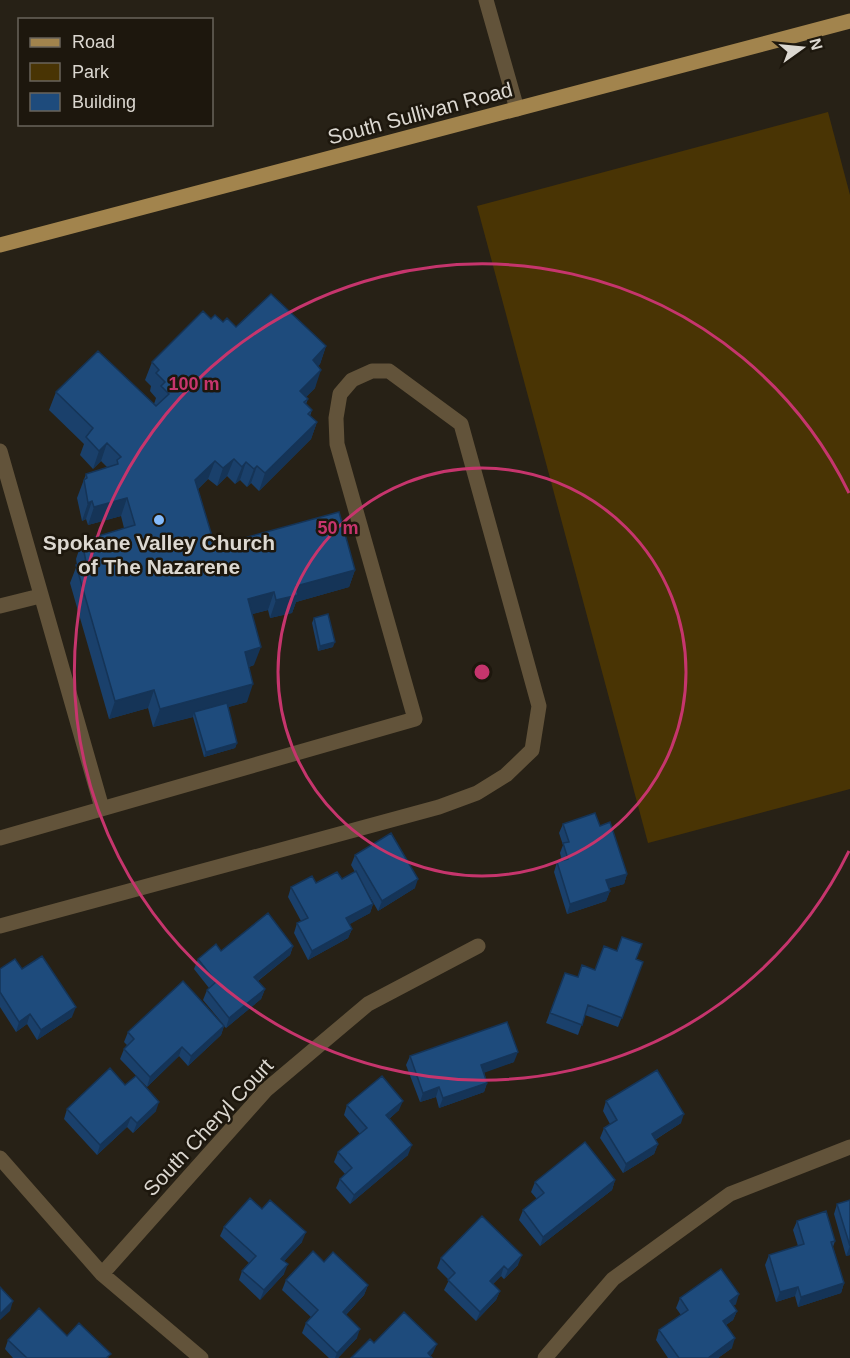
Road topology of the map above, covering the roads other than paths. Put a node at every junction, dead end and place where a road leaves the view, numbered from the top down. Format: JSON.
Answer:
{"nodes":[{"id":1,"x":486,"y":0,"type":"edge"},
{"id":2,"x":850,"y":21,"type":"edge"},
{"id":3,"x":517,"y":109,"type":"junction"},
{"id":4,"x":0,"y":245,"type":"edge"},
{"id":5,"x":0,"y":451,"type":"edge"},
{"id":6,"x":40,"y":596,"type":"junction"},
{"id":7,"x":0,"y":606,"type":"edge"},
{"id":8,"x":102,"y":808,"type":"junction"},
{"id":9,"x":0,"y":838,"type":"edge"},
{"id":10,"x":0,"y":926,"type":"edge"},
{"id":11,"x":478,"y":945,"type":"dead end"},
{"id":12,"x":850,"y":1147,"type":"edge"},
{"id":13,"x":0,"y":1158,"type":"edge"},
{"id":14,"x":102,"y":1274,"type":"junction"},
{"id":15,"x":201,"y":1358,"type":"edge"},
{"id":16,"x":544,"y":1358,"type":"edge"}],
"edges":[{"from":1,"to":3,"type":"street"},
{"from":2,"to":3,"type":"main road","name":"South Sullivan Road"},
{"from":3,"to":4,"type":"main road","name":"South Sullivan Road"},
{"from":5,"to":6,"type":"street"},
{"from":6,"to":7,"type":"street"},
{"from":6,"to":8,"type":"street"},
{"from":8,"to":9,"type":"street"},
{"from":8,"to":10,"type":"street"},
{"from":11,"to":14,"type":"street","name":"South Cheryl Court"},
{"from":12,"to":16,"type":"street"},
{"from":13,"to":14,"type":"street"},
{"from":14,"to":15,"type":"street"}]}
